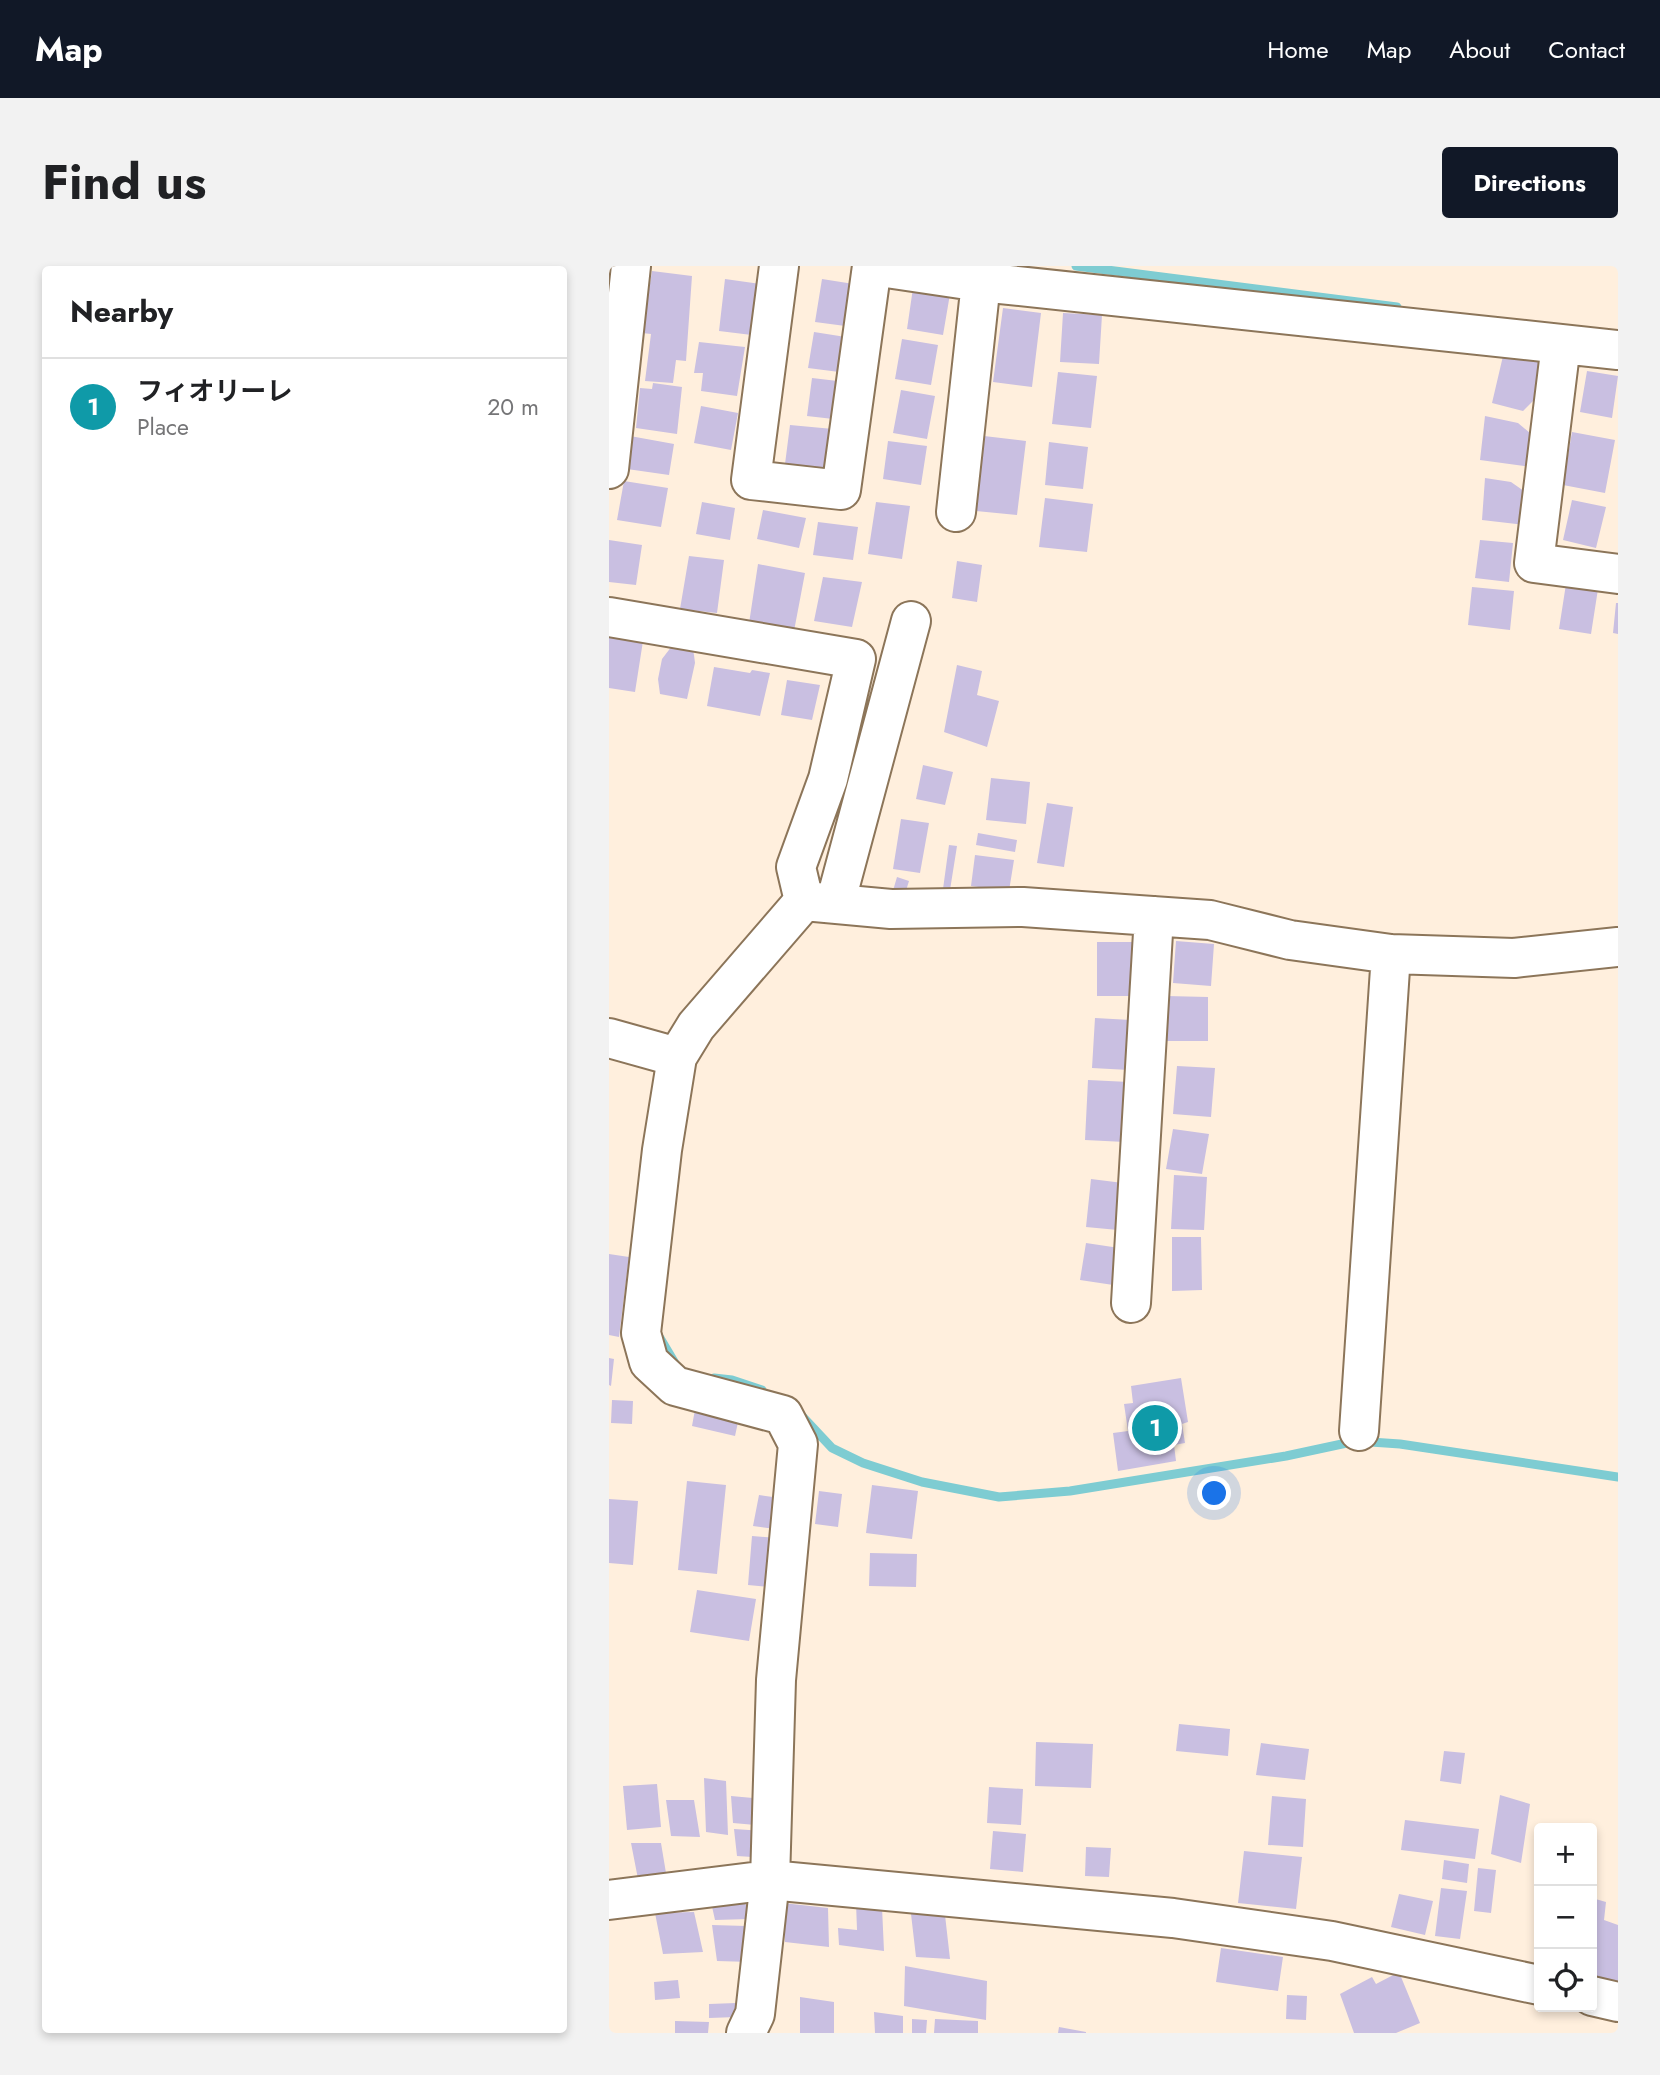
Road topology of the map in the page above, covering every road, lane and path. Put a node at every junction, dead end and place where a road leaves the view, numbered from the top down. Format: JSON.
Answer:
{"nodes":[{"id":1,"x":631,"y":266,"type":"edge"},
{"id":2,"x":779,"y":266,"type":"edge"},
{"id":3,"x":873,"y":266,"type":"edge"},
{"id":4,"x":1065,"y":278,"type":"edge"},
{"id":5,"x":981,"y":282,"type":"junction"},
{"id":6,"x":1561,"y":344,"type":"junction"},
{"id":7,"x":1618,"y":350,"type":"edge"},
{"id":8,"x":609,"y":469,"type":"edge"},
{"id":9,"x":956,"y":512,"type":"dead end"},
{"id":10,"x":1618,"y":573,"type":"edge"},
{"id":11,"x":609,"y":617,"type":"edge"},
{"id":12,"x":911,"y":621,"type":"dead end"},
{"id":13,"x":820,"y":903,"type":"junction"},
{"id":14,"x":1154,"y":916,"type":"junction"},
{"id":15,"x":1618,"y":947,"type":"edge"},
{"id":16,"x":1391,"y":954,"type":"junction"},
{"id":17,"x":609,"y":1038,"type":"edge"},
{"id":18,"x":677,"y":1057,"type":"junction"},
{"id":19,"x":1132,"y":1303,"type":"dead end"},
{"id":20,"x":1359,"y":1431,"type":"dead end"},
{"id":21,"x":770,"y":1880,"type":"junction"},
{"id":22,"x":609,"y":1900,"type":"edge"},
{"id":23,"x":1534,"y":1984,"type":"edge"},
{"id":24,"x":1597,"y":1997,"type":"edge"},
{"id":25,"x":1618,"y":2002,"type":"edge"},
{"id":26,"x":746,"y":2033,"type":"edge"}],
"edges":[{"from":1,"to":8,"type":"street"},
{"from":2,"to":3,"type":"street"},
{"from":3,"to":5,"type":"street"},
{"from":4,"to":5,"type":"street"},
{"from":4,"to":6,"type":"street"},
{"from":5,"to":9,"type":"street"},
{"from":6,"to":7,"type":"street"},
{"from":6,"to":10,"type":"street"},
{"from":11,"to":13,"type":"street"},
{"from":12,"to":13,"type":"street"},
{"from":13,"to":14,"type":"street"},
{"from":13,"to":18,"type":"street"},
{"from":14,"to":16,"type":"street"},
{"from":14,"to":19,"type":"street"},
{"from":15,"to":16,"type":"street"},
{"from":16,"to":20,"type":"street"},
{"from":17,"to":18,"type":"street"},
{"from":18,"to":21,"type":"street"},
{"from":21,"to":22,"type":"street"},
{"from":21,"to":23,"type":"street"},
{"from":21,"to":26,"type":"street"},
{"from":24,"to":25,"type":"street"}]}
